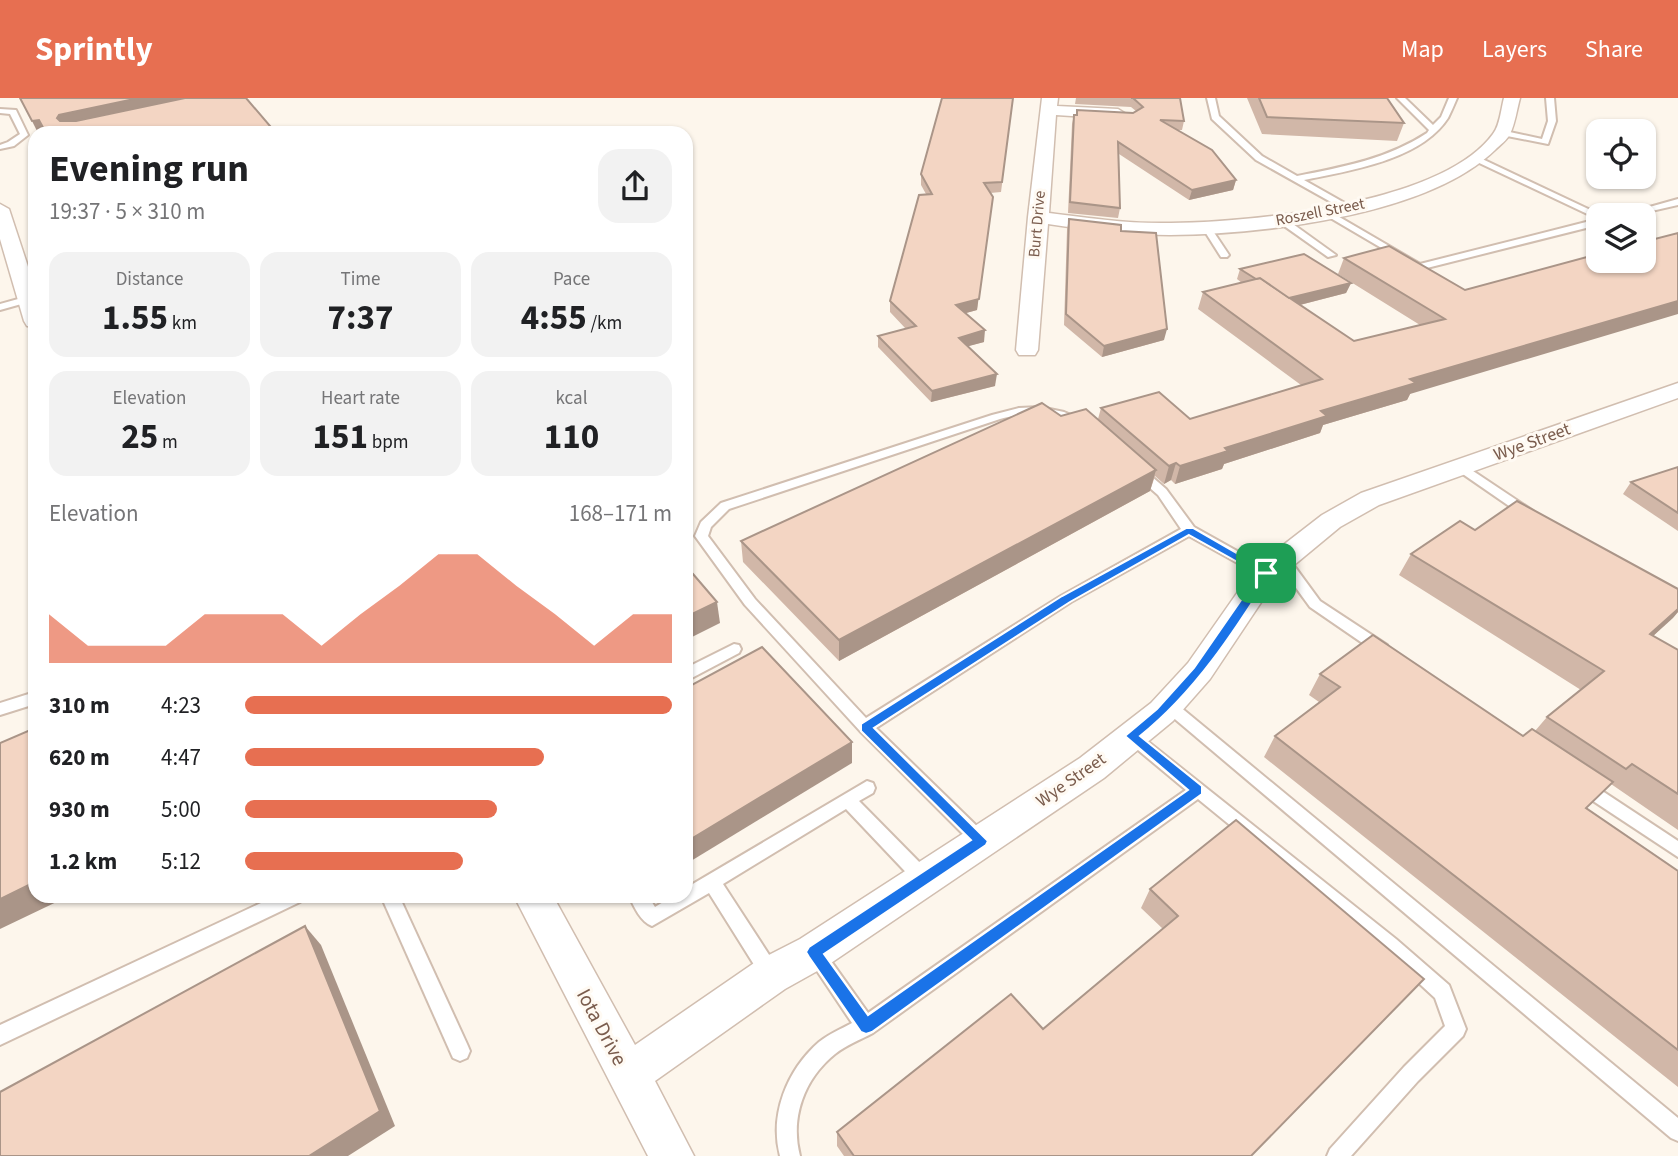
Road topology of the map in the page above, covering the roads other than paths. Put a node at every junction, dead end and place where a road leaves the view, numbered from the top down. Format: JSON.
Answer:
{"nodes":[{"id":1,"x":1211,"y":98,"type":"edge"},
{"id":2,"x":1401,"y":98,"type":"edge"},
{"id":3,"x":1453,"y":98,"type":"edge"},
{"id":4,"x":1512,"y":98,"type":"edge"},
{"id":5,"x":1550,"y":98,"type":"edge"},
{"id":6,"x":24,"y":104,"type":"edge"},
{"id":7,"x":1049,"y":104,"type":"edge"},
{"id":8,"x":0,"y":111,"type":"edge"},
{"id":9,"x":1131,"y":115,"type":"edge"},
{"id":10,"x":1434,"y":130,"type":"junction"},
{"id":11,"x":1505,"y":132,"type":"junction"},
{"id":12,"x":28,"y":142,"type":"edge"},
{"id":13,"x":11,"y":144,"type":"junction"},
{"id":14,"x":0,"y":146,"type":"edge"},
{"id":15,"x":1479,"y":159,"type":"junction"},
{"id":16,"x":1296,"y":179,"type":"junction"},
{"id":17,"x":1678,"y":202,"type":"edge"},
{"id":18,"x":1656,"y":207,"type":"edge"},
{"id":19,"x":1348,"y":208,"type":"junction"},
{"id":20,"x":0,"y":209,"type":"edge"},
{"id":21,"x":1586,"y":211,"type":"edge"},
{"id":22,"x":1326,"y":213,"type":"junction"},
{"id":23,"x":1037,"y":217,"type":"junction"},
{"id":24,"x":1283,"y":221,"type":"junction"},
{"id":25,"x":1586,"y":225,"type":"edge"},
{"id":26,"x":1206,"y":227,"type":"junction"},
{"id":27,"x":1224,"y":255,"type":"dead end"},
{"id":28,"x":1331,"y":255,"type":"dead end"},
{"id":29,"x":28,"y":297,"type":"edge"},
{"id":30,"x":0,"y":307,"type":"edge"},
{"id":31,"x":28,"y":312,"type":"edge"},
{"id":32,"x":1027,"y":350,"type":"dead end"},
{"id":33,"x":1678,"y":390,"type":"edge"},
{"id":34,"x":1094,"y":432,"type":"edge"},
{"id":35,"x":1133,"y":466,"type":"edge"},
{"id":36,"x":1461,"y":467,"type":"junction"},
{"id":37,"x":1537,"y":519,"type":"edge"},
{"id":38,"x":1189,"y":530,"type":"junction"},
{"id":39,"x":1274,"y":566,"type":"junction"},
{"id":40,"x":734,"y":649,"type":"dead end"},
{"id":41,"x":1394,"y":657,"type":"edge"},
{"id":42,"x":693,"y":671,"type":"edge"},
{"id":43,"x":28,"y":700,"type":"edge"},
{"id":44,"x":1168,"y":705,"type":"junction"},
{"id":45,"x":0,"y":709,"type":"edge"},
{"id":46,"x":865,"y":727,"type":"junction"},
{"id":47,"x":1131,"y":736,"type":"junction"},
{"id":48,"x":1576,"y":781,"type":"edge"},
{"id":49,"x":867,"y":788,"type":"dead end"},
{"id":50,"x":1198,"y":790,"type":"junction"},
{"id":51,"x":848,"y":800,"type":"junction"},
{"id":52,"x":981,"y":841,"type":"junction"},
{"id":53,"x":1678,"y":850,"type":"edge"},
{"id":54,"x":924,"y":879,"type":"junction"},
{"id":55,"x":712,"y":883,"type":"junction"},
{"id":56,"x":693,"y":894,"type":"edge"},
{"id":57,"x":279,"y":903,"type":"edge"},
{"id":58,"x":393,"y":903,"type":"edge"},
{"id":59,"x":537,"y":903,"type":"edge"},
{"id":60,"x":642,"y":903,"type":"edge"},
{"id":61,"x":678,"y":903,"type":"edge"},
{"id":62,"x":814,"y":952,"type":"junction"},
{"id":63,"x":771,"y":975,"type":"junction"},
{"id":64,"x":866,"y":1026,"type":"junction"},
{"id":65,"x":0,"y":1035,"type":"edge"},
{"id":66,"x":460,"y":1051,"type":"dead end"},
{"id":67,"x":627,"y":1075,"type":"junction"},
{"id":68,"x":1678,"y":1130,"type":"edge"},
{"id":69,"x":672,"y":1156,"type":"edge"},
{"id":70,"x":790,"y":1156,"type":"edge"},
{"id":71,"x":1337,"y":1156,"type":"edge"}],
"edges":[{"from":1,"to":16,"type":"lane"},
{"from":2,"to":10,"type":"lane"},
{"from":3,"to":10,"type":"lane"},
{"from":4,"to":11,"type":"street"},
{"from":5,"to":11,"type":"lane"},
{"from":6,"to":8,"type":"lane"},
{"from":7,"to":9,"type":"street"},
{"from":7,"to":23,"type":"street","name":"Burt Drive"},
{"from":8,"to":13,"type":"lane"},
{"from":10,"to":16,"type":"lane"},
{"from":11,"to":15,"type":"street","name":"Roszell Street"},
{"from":12,"to":13,"type":"lane"},
{"from":13,"to":14,"type":"lane"},
{"from":15,"to":19,"type":"street","name":"Roszell Street"},
{"from":15,"to":21,"type":"lane"},
{"from":16,"to":19,"type":"lane"},
{"from":17,"to":18,"type":"lane"},
{"from":19,"to":22,"type":"street","name":"Roszell Street"},
{"from":20,"to":29,"type":"street"},
{"from":22,"to":24,"type":"street","name":"Roszell Street"},
{"from":22,"to":25,"type":"lane"},
{"from":23,"to":26,"type":"street","name":"Roszell Street"},
{"from":23,"to":32,"type":"street","name":"Burt Drive"},
{"from":24,"to":26,"type":"street","name":"Roszell Street"},
{"from":24,"to":28,"type":"lane"},
{"from":26,"to":27,"type":"lane"},
{"from":30,"to":31,"type":"lane"},
{"from":33,"to":36,"type":"street","name":"Wye Street"},
{"from":34,"to":46,"type":"lane"},
{"from":35,"to":38,"type":"lane"},
{"from":36,"to":37,"type":"lane"},
{"from":36,"to":39,"type":"street","name":"Wye Street"},
{"from":38,"to":39,"type":"lane"},
{"from":38,"to":46,"type":"lane"},
{"from":39,"to":41,"type":"lane"},
{"from":39,"to":44,"type":"street","name":"Wye Street"},
{"from":40,"to":42,"type":"lane"},
{"from":43,"to":45,"type":"lane"},
{"from":44,"to":47,"type":"street","name":"Wye Street"},
{"from":44,"to":68,"type":"lane"},
{"from":46,"to":52,"type":"lane"},
{"from":47,"to":50,"type":"lane"},
{"from":47,"to":52,"type":"street","name":"Wye Street"},
{"from":48,"to":53,"type":"lane"},
{"from":49,"to":51,"type":"lane"},
{"from":50,"to":64,"type":"lane"},
{"from":50,"to":71,"type":"lane"},
{"from":51,"to":54,"type":"lane"},
{"from":51,"to":55,"type":"lane"},
{"from":52,"to":54,"type":"street","name":"Wye Street"},
{"from":54,"to":62,"type":"street","name":"Wye Street"},
{"from":55,"to":56,"type":"lane"},
{"from":55,"to":63,"type":"lane"},
{"from":57,"to":65,"type":"lane"},
{"from":58,"to":66,"type":"lane"},
{"from":59,"to":67,"type":"street","name":"Iota Drive"},
{"from":60,"to":61,"type":"lane"},
{"from":62,"to":63,"type":"street","name":"Wye Street"},
{"from":62,"to":64,"type":"lane"},
{"from":63,"to":67,"type":"street","name":"Wye Street"},
{"from":64,"to":70,"type":"lane"},
{"from":67,"to":69,"type":"street","name":"Iota Drive"}]}
